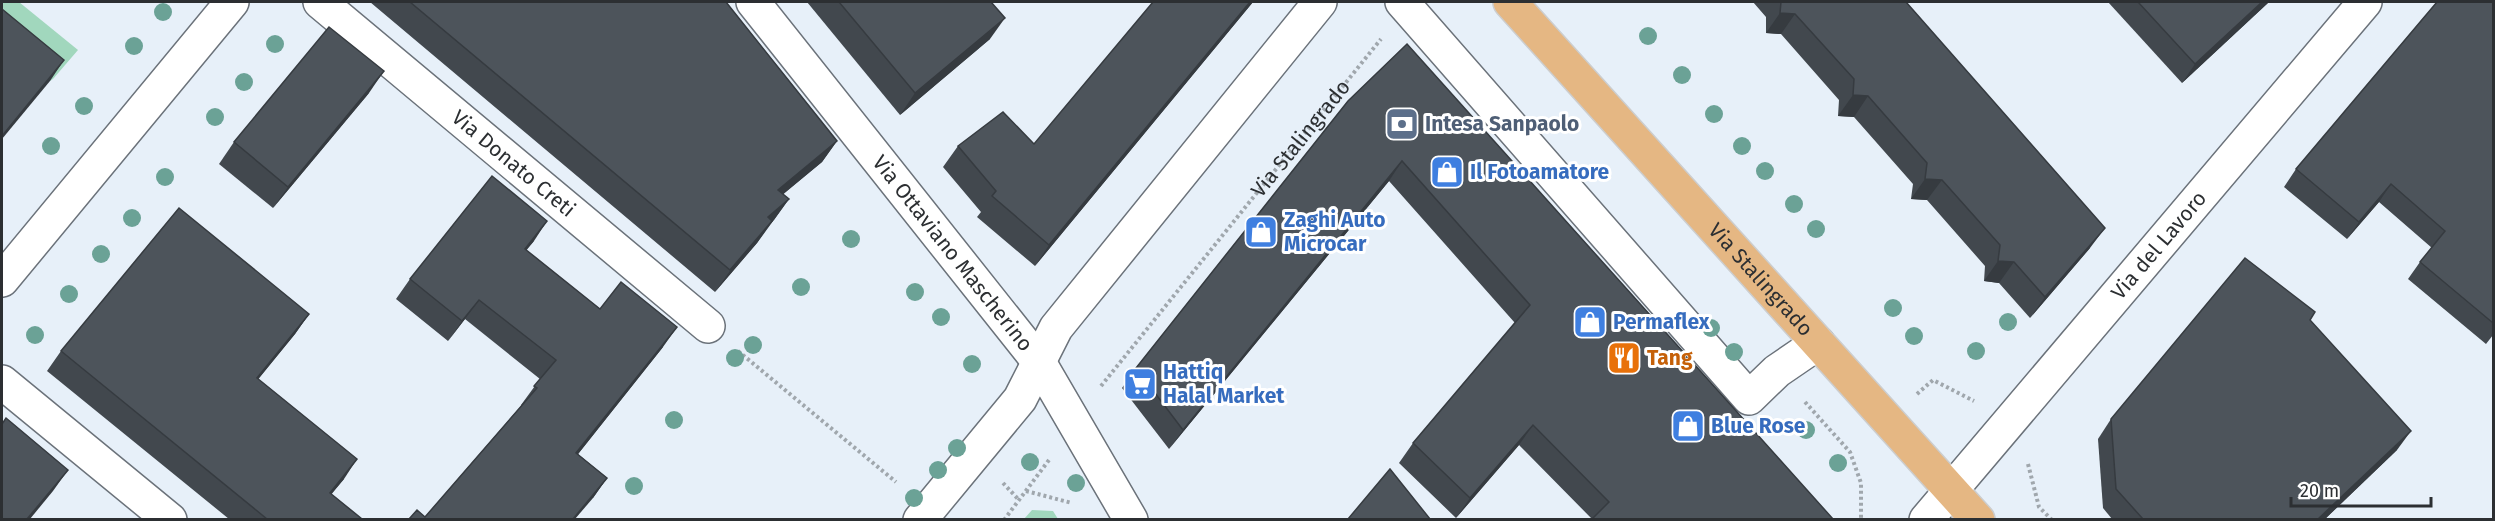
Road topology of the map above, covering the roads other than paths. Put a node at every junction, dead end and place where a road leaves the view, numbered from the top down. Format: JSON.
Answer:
{"nodes":[{"id":1,"x":232,"y":2,"type":"edge"},
{"id":2,"x":320,"y":2,"type":"edge"},
{"id":3,"x":753,"y":2,"type":"edge"},
{"id":4,"x":1320,"y":2,"type":"edge"},
{"id":5,"x":1510,"y":2,"type":"edge"},
{"id":6,"x":2365,"y":2,"type":"edge"},
{"id":7,"x":1405,"y":4,"type":"edge"},
{"id":8,"x":2,"y":280,"type":"edge"},
{"id":9,"x":708,"y":326,"type":"road end"},
{"id":10,"x":1818,"y":342,"type":"junction"},
{"id":11,"x":1039,"y":362,"type":"junction"},
{"id":12,"x":2,"y":382,"type":"edge"},
{"id":13,"x":1952,"y":490,"type":"junction"},
{"id":14,"x":170,"y":519,"type":"edge"},
{"id":15,"x":920,"y":519,"type":"edge"},
{"id":16,"x":1131,"y":519,"type":"edge"},
{"id":17,"x":1926,"y":519,"type":"edge"},
{"id":18,"x":1978,"y":519,"type":"edge"}],
"edges":[{"from":1,"to":8,"type":"street"},
{"from":2,"to":9,"type":"street","name":"Via Donato Creti"},
{"from":3,"to":11,"type":"street","name":"Via Ottaviano Mascherino"},
{"from":4,"to":11,"type":"street"},
{"from":5,"to":10,"type":"main road","name":"Via Stalingrado"},
{"from":6,"to":13,"type":"street","name":"Via del Lavoro"},
{"from":7,"to":10,"type":"street","name":"Via Stalingrado"},
{"from":10,"to":13,"type":"main road","name":"Via Stalingrado"},
{"from":11,"to":15,"type":"street"},
{"from":11,"to":16,"type":"street","name":"Via Ottaviano Mascherino"},
{"from":12,"to":14,"type":"street"},
{"from":13,"to":17,"type":"street","name":"Via del Lavoro"},
{"from":13,"to":18,"type":"main road","name":"Via Stalingrado"}]}
